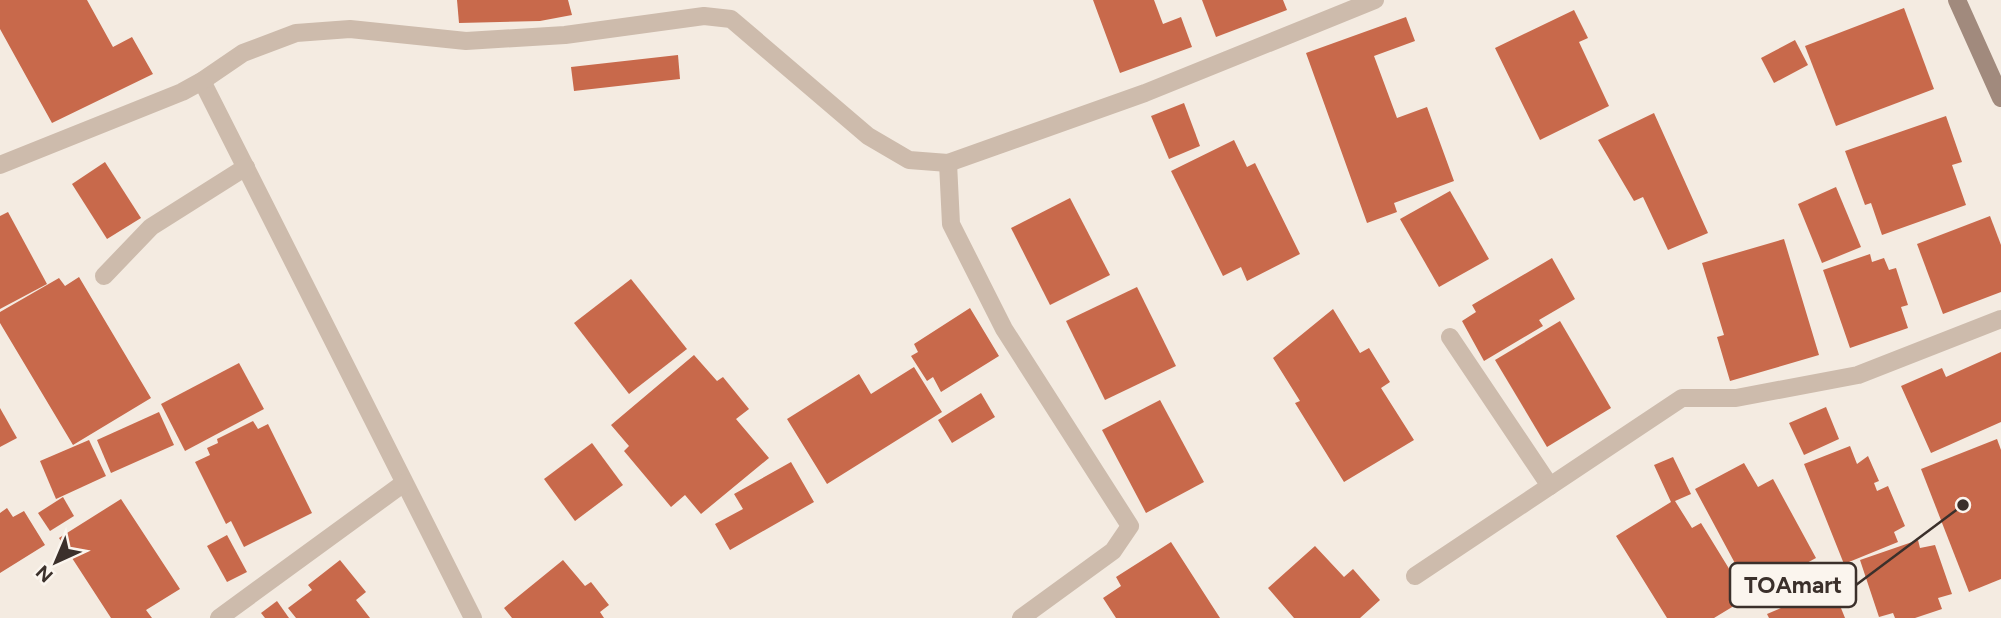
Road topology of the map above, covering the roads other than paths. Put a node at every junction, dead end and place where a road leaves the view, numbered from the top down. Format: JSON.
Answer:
{"nodes":[{"id":1,"x":1375,"y":0,"type":"edge"},
{"id":2,"x":1957,"y":0,"type":"edge"},
{"id":3,"x":202,"y":81,"type":"junction"},
{"id":4,"x":2001,"y":98,"type":"edge"},
{"id":5,"x":948,"y":163,"type":"junction"},
{"id":6,"x":0,"y":164,"type":"edge"},
{"id":7,"x":246,"y":167,"type":"junction"},
{"id":8,"x":104,"y":275,"type":"dead end"},
{"id":9,"x":2001,"y":319,"type":"edge"},
{"id":10,"x":1450,"y":337,"type":"dead end"},
{"id":11,"x":404,"y":483,"type":"junction"},
{"id":12,"x":1550,"y":486,"type":"junction"},
{"id":13,"x":1415,"y":576,"type":"dead end"},
{"id":14,"x":219,"y":618,"type":"edge"},
{"id":15,"x":473,"y":618,"type":"edge"},
{"id":16,"x":1021,"y":618,"type":"edge"}],
"edges":[{"from":1,"to":5,"type":"street"},
{"from":2,"to":4,"type":"main road"},
{"from":3,"to":5,"type":"street"},
{"from":3,"to":6,"type":"street"},
{"from":3,"to":7,"type":"street"},
{"from":5,"to":16,"type":"street"},
{"from":7,"to":8,"type":"street"},
{"from":7,"to":11,"type":"street"},
{"from":9,"to":12,"type":"street"},
{"from":10,"to":12,"type":"street"},
{"from":11,"to":14,"type":"street"},
{"from":11,"to":15,"type":"street"},
{"from":12,"to":13,"type":"street"}]}
